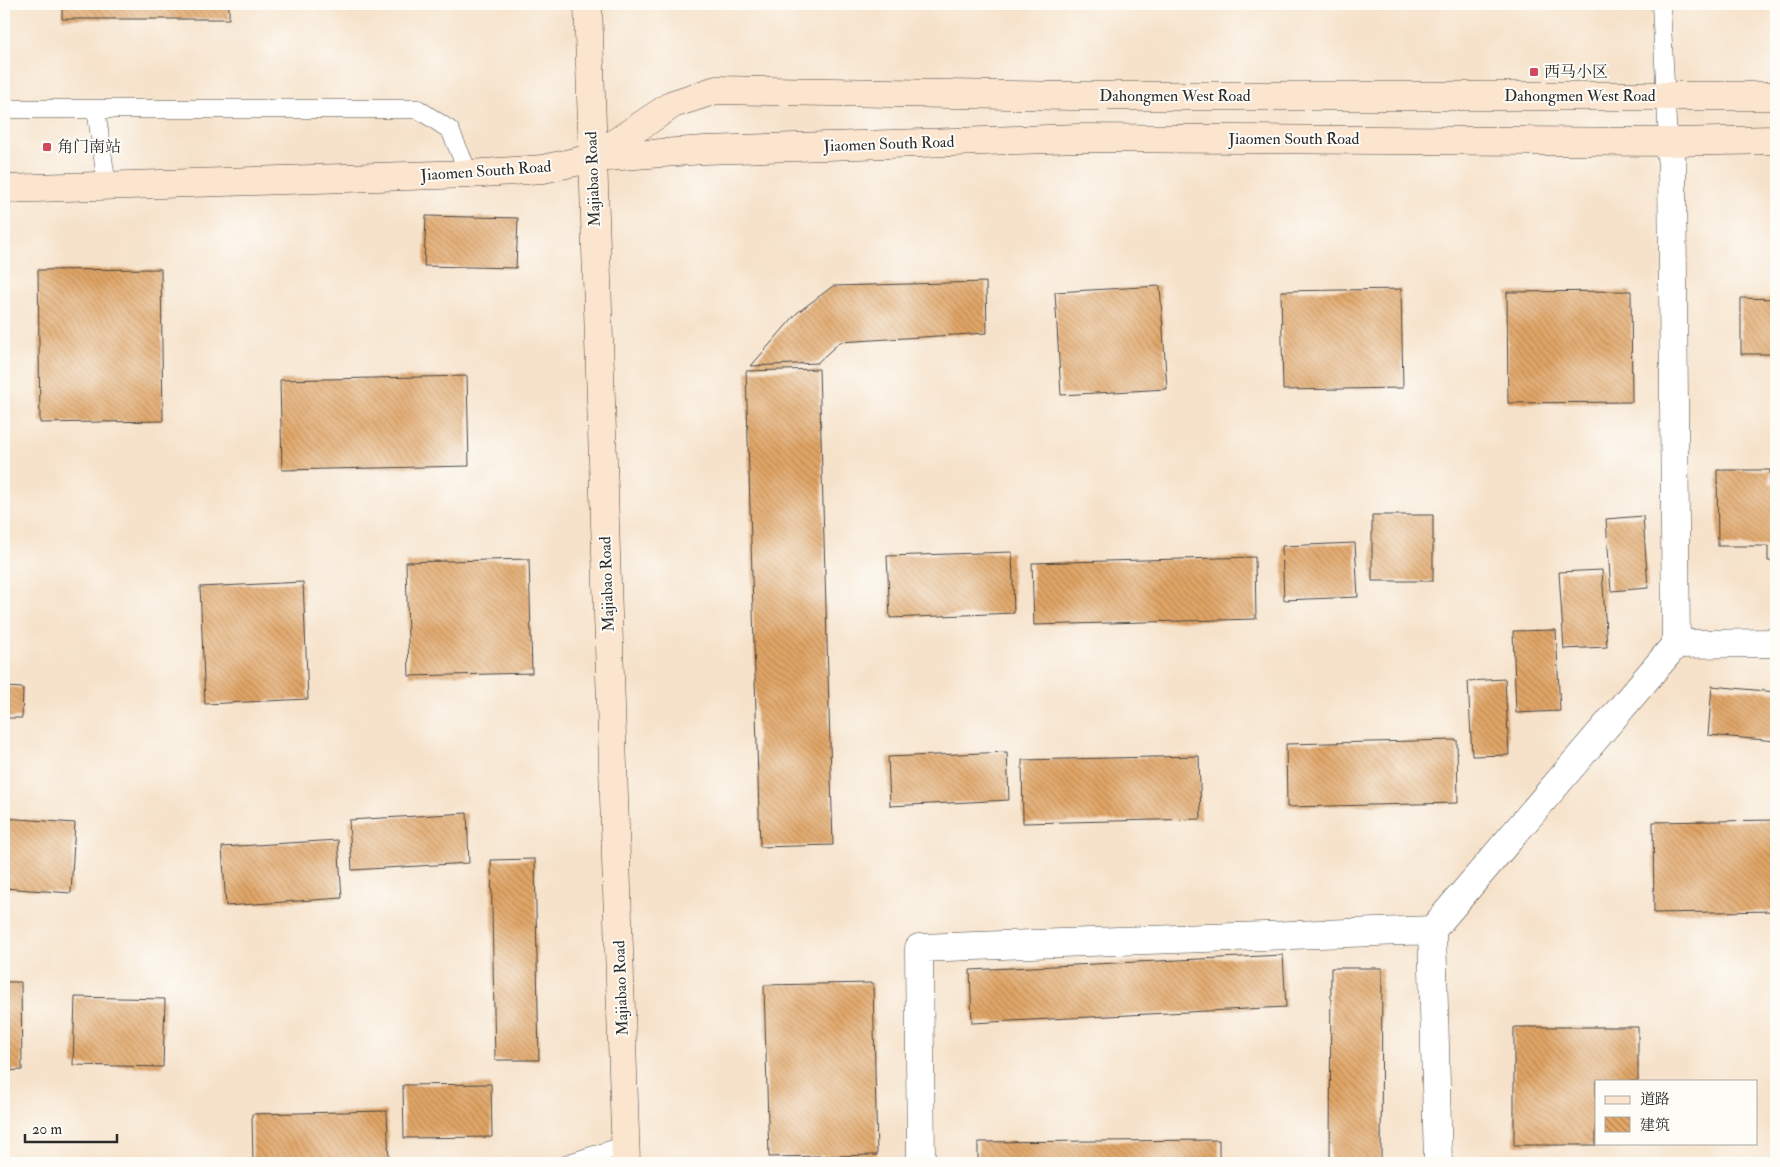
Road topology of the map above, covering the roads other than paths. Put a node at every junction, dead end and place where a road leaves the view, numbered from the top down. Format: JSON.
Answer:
{"nodes":[{"id":1,"x":588,"y":4,"type":"edge"},
{"id":2,"x":1661,"y":4,"type":"edge"},
{"id":3,"x":1666,"y":95,"type":"junction"},
{"id":4,"x":1776,"y":96,"type":"edge"},
{"id":5,"x":4,"y":109,"type":"edge"},
{"id":6,"x":96,"y":109,"type":"junction"},
{"id":7,"x":1776,"y":140,"type":"edge"},
{"id":8,"x":1668,"y":142,"type":"junction"},
{"id":9,"x":593,"y":158,"type":"junction"},
{"id":10,"x":469,"y":174,"type":"junction"},
{"id":11,"x":107,"y":186,"type":"junction"},
{"id":12,"x":4,"y":189,"type":"edge"},
{"id":13,"x":1776,"y":643,"type":"edge"},
{"id":14,"x":1676,"y":644,"type":"junction"},
{"id":15,"x":1432,"y":930,"type":"junction"},
{"id":16,"x":626,"y":1154,"type":"edge"},
{"id":17,"x":569,"y":1163,"type":"edge"},
{"id":18,"x":922,"y":1163,"type":"edge"},
{"id":19,"x":1438,"y":1163,"type":"edge"}],
"edges":[{"from":1,"to":9,"type":"street","name":"Majiabao Road"},
{"from":2,"to":3,"type":"lane"},
{"from":3,"to":4,"type":"street","name":"Dahongmen West Road"},
{"from":3,"to":8,"type":"lane"},
{"from":3,"to":9,"type":"street","name":"Dahongmen West Road"},
{"from":5,"to":6,"type":"lane"},
{"from":6,"to":10,"type":"lane"},
{"from":6,"to":11,"type":"lane"},
{"from":7,"to":8,"type":"street","name":"Jiaomen South Road"},
{"from":8,"to":9,"type":"street","name":"Jiaomen South Road"},
{"from":8,"to":14,"type":"street"},
{"from":9,"to":10,"type":"street","name":"Jiaomen South Road"},
{"from":9,"to":16,"type":"street","name":"Majiabao Road"},
{"from":10,"to":11,"type":"street","name":"Jiaomen South Road"},
{"from":11,"to":12,"type":"street","name":"Jiaomen South Road"},
{"from":13,"to":14,"type":"street"},
{"from":14,"to":15,"type":"street"},
{"from":15,"to":18,"type":"street"},
{"from":15,"to":19,"type":"street"},
{"from":16,"to":17,"type":"lane"}]}
